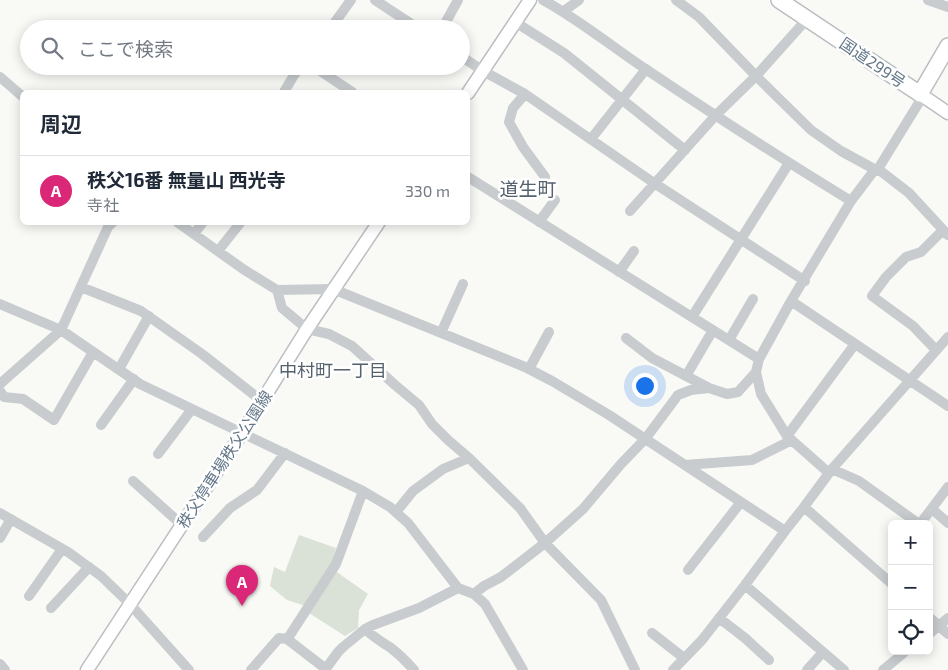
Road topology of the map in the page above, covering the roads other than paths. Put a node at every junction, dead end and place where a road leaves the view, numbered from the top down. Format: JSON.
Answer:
{"nodes":[{"id":1,"x":351,"y":0,"type":"edge"},
{"id":2,"x":375,"y":0,"type":"edge"},
{"id":3,"x":458,"y":0,"type":"edge"},
{"id":4,"x":530,"y":0,"type":"edge"},
{"id":5,"x":543,"y":0,"type":"edge"},
{"id":6,"x":579,"y":0,"type":"edge"},
{"id":7,"x":676,"y":0,"type":"edge"},
{"id":8,"x":778,"y":0,"type":"edge"},
{"id":9,"x":928,"y":0,"type":"edge"},
{"id":10,"x":948,"y":7,"type":"edge"},
{"id":11,"x":564,"y":11,"type":"junction"},
{"id":12,"x":807,"y":19,"type":"junction"},
{"id":13,"x":337,"y":20,"type":"edge"},
{"id":14,"x":405,"y":20,"type":"edge"},
{"id":15,"x":447,"y":20,"type":"edge"},
{"id":16,"x":515,"y":22,"type":"junction"},
{"id":17,"x":948,"y":46,"type":"edge"},
{"id":18,"x":470,"y":62,"type":"edge"},
{"id":19,"x":646,"y":69,"type":"junction"},
{"id":20,"x":483,"y":71,"type":"junction"},
{"id":21,"x":294,"y":75,"type":"edge"},
{"id":22,"x":326,"y":75,"type":"edge"},
{"id":23,"x":756,"y":76,"type":"junction"},
{"id":24,"x":0,"y":77,"type":"edge"},
{"id":25,"x":285,"y":90,"type":"edge"},
{"id":26,"x":349,"y":90,"type":"edge"},
{"id":27,"x":470,"y":90,"type":"edge"},
{"id":28,"x":20,"y":94,"type":"edge"},
{"id":29,"x":525,"y":94,"type":"junction"},
{"id":30,"x":922,"y":95,"type":"junction"},
{"id":31,"x":622,"y":100,"type":"junction"},
{"id":32,"x":948,"y":113,"type":"edge"},
{"id":33,"x":716,"y":115,"type":"junction"},
{"id":34,"x":591,"y":139,"type":"junction"},
{"id":35,"x":685,"y":150,"type":"junction"},
{"id":36,"x":789,"y":163,"type":"junction"},
{"id":37,"x":877,"y":170,"type":"junction"},
{"id":38,"x":545,"y":177,"type":"dead end"},
{"id":39,"x":470,"y":178,"type":"edge"},
{"id":40,"x":654,"y":183,"type":"junction"},
{"id":41,"x":555,"y":200,"type":"dead end"},
{"id":42,"x":851,"y":201,"type":"junction"},
{"id":43,"x":630,"y":211,"type":"dead end"},
{"id":44,"x":539,"y":222,"type":"junction"},
{"id":45,"x":110,"y":225,"type":"edge"},
{"id":46,"x":181,"y":225,"type":"edge"},
{"id":47,"x":202,"y":225,"type":"edge"},
{"id":48,"x":239,"y":225,"type":"edge"},
{"id":49,"x":377,"y":225,"type":"edge"},
{"id":50,"x":946,"y":233,"type":"edge"},
{"id":51,"x":194,"y":234,"type":"junction"},
{"id":52,"x":740,"y":240,"type":"junction"},
{"id":53,"x":218,"y":251,"type":"junction"},
{"id":54,"x":634,"y":251,"type":"dead end"},
{"id":55,"x":619,"y":272,"type":"junction"},
{"id":56,"x":805,"y":281,"type":"junction"},
{"id":57,"x":463,"y":284,"type":"dead end"},
{"id":58,"x":82,"y":287,"type":"junction"},
{"id":59,"x":333,"y":289,"type":"junction"},
{"id":60,"x":277,"y":290,"type":"junction"},
{"id":61,"x":753,"y":299,"type":"dead end"},
{"id":62,"x":791,"y":301,"type":"junction"},
{"id":63,"x":0,"y":304,"type":"edge"},
{"id":64,"x":149,"y":316,"type":"junction"},
{"id":65,"x":692,"y":317,"type":"junction"},
{"id":66,"x":307,"y":329,"type":"junction"},
{"id":67,"x":62,"y":330,"type":"junction"},
{"id":68,"x":713,"y":330,"type":"junction"},
{"id":69,"x":549,"y":332,"type":"dead end"},
{"id":70,"x":441,"y":333,"type":"junction"},
{"id":71,"x":948,"y":336,"type":"edge"},
{"id":72,"x":626,"y":338,"type":"dead end"},
{"id":73,"x":729,"y":340,"type":"junction"},
{"id":74,"x":855,"y":344,"type":"junction"},
{"id":75,"x":936,"y":350,"type":"junction"},
{"id":76,"x":93,"y":352,"type":"junction"},
{"id":77,"x":759,"y":358,"type":"junction"},
{"id":78,"x":119,"y":369,"type":"junction"},
{"id":79,"x":529,"y":369,"type":"junction"},
{"id":80,"x":756,"y":372,"type":"junction"},
{"id":81,"x":686,"y":376,"type":"junction"},
{"id":82,"x":134,"y":379,"type":"junction"},
{"id":83,"x":909,"y":380,"type":"junction"},
{"id":84,"x":0,"y":384,"type":"edge"},
{"id":85,"x":709,"y":388,"type":"junction"},
{"id":86,"x":0,"y":391,"type":"edge"},
{"id":87,"x":262,"y":401,"type":"junction"},
{"id":88,"x":948,"y":406,"type":"edge"},
{"id":89,"x":192,"y":409,"type":"junction"},
{"id":90,"x":101,"y":425,"type":"dead end"},
{"id":91,"x":242,"y":433,"type":"junction"},
{"id":92,"x":646,"y":438,"type":"junction"},
{"id":93,"x":790,"y":438,"type":"junction"},
{"id":94,"x":158,"y":454,"type":"dead end"},
{"id":95,"x":285,"y":454,"type":"junction"},
{"id":96,"x":469,"y":458,"type":"junction"},
{"id":97,"x":685,"y":465,"type":"junction"},
{"id":98,"x":831,"y":471,"type":"junction"},
{"id":99,"x":133,"y":481,"type":"dead end"},
{"id":100,"x":948,"y":487,"type":"edge"},
{"id":101,"x":363,"y":491,"type":"junction"},
{"id":102,"x":741,"y":502,"type":"junction"},
{"id":103,"x":804,"y":507,"type":"junction"},
{"id":104,"x":932,"y":509,"type":"junction"},
{"id":105,"x":0,"y":512,"type":"edge"},
{"id":106,"x":396,"y":512,"type":"junction"},
{"id":107,"x":11,"y":519,"type":"junction"},
{"id":108,"x":913,"y":520,"type":"edge"},
{"id":109,"x":922,"y":520,"type":"edge"},
{"id":110,"x":948,"y":523,"type":"edge"},
{"id":111,"x":182,"y":525,"type":"junction"},
{"id":112,"x":785,"y":530,"type":"junction"},
{"id":113,"x":203,"y":537,"type":"dead end"},
{"id":114,"x":0,"y":538,"type":"edge"},
{"id":115,"x":545,"y":543,"type":"junction"},
{"id":116,"x":62,"y":548,"type":"junction"},
{"id":117,"x":89,"y":567,"type":"junction"},
{"id":118,"x":688,"y":570,"type":"dead end"},
{"id":119,"x":888,"y":580,"type":"edge"},
{"id":120,"x":745,"y":585,"type":"junction"},
{"id":121,"x":458,"y":588,"type":"junction"},
{"id":122,"x":474,"y":594,"type":"junction"},
{"id":123,"x":29,"y":596,"type":"dead end"},
{"id":124,"x":130,"y":603,"type":"junction"},
{"id":125,"x":51,"y":608,"type":"dead end"},
{"id":126,"x":719,"y":618,"type":"junction"},
{"id":127,"x":948,"y":618,"type":"edge"},
{"id":128,"x":933,"y":621,"type":"edge"},
{"id":129,"x":939,"y":626,"type":"junction"},
{"id":130,"x":366,"y":629,"type":"junction"},
{"id":131,"x":933,"y":631,"type":"edge"},
{"id":132,"x":652,"y":633,"type":"dead end"},
{"id":133,"x":948,"y":634,"type":"edge"},
{"id":134,"x":288,"y":639,"type":"junction"},
{"id":135,"x":823,"y":652,"type":"junction"},
{"id":136,"x":901,"y":655,"type":"edge"},
{"id":137,"x":180,"y":660,"type":"junction"},
{"id":138,"x":769,"y":660,"type":"dead end"},
{"id":139,"x":0,"y":664,"type":"edge"},
{"id":140,"x":681,"y":665,"type":"edge"},
{"id":141,"x":326,"y":669,"type":"edge"},
{"id":142,"x":5,"y":670,"type":"edge"},
{"id":143,"x":87,"y":670,"type":"edge"},
{"id":144,"x":175,"y":670,"type":"edge"},
{"id":145,"x":189,"y":670,"type":"edge"},
{"id":146,"x":251,"y":670,"type":"edge"},
{"id":147,"x":414,"y":670,"type":"edge"},
{"id":148,"x":523,"y":670,"type":"edge"},
{"id":149,"x":634,"y":670,"type":"edge"},
{"id":150,"x":807,"y":670,"type":"edge"},
{"id":151,"x":844,"y":670,"type":"edge"},
{"id":152,"x":883,"y":670,"type":"edge"}],
"edges":[{"from":1,"to":13,"type":"street"},
{"from":2,"to":14,"type":"street"},
{"from":3,"to":15,"type":"street"},
{"from":4,"to":16,"type":"main road"},
{"from":5,"to":11,"type":"street"},
{"from":6,"to":11,"type":"street"},
{"from":7,"to":23,"type":"street"},
{"from":8,"to":12,"type":"highway","name":"国道299号"},
{"from":9,"to":10,"type":"street"},
{"from":11,"to":19,"type":"street"},
{"from":12,"to":23,"type":"street"},
{"from":12,"to":30,"type":"highway","name":"国道299号"},
{"from":16,"to":20,"type":"main road"},
{"from":16,"to":31,"type":"street"},
{"from":17,"to":30,"type":"highway","name":"国道299号"},
{"from":18,"to":20,"type":"street"},
{"from":19,"to":31,"type":"street"},
{"from":19,"to":33,"type":"street"},
{"from":20,"to":27,"type":"main road"},
{"from":20,"to":29,"type":"street"},
{"from":21,"to":25,"type":"street"},
{"from":22,"to":26,"type":"street"},
{"from":23,"to":33,"type":"street"},
{"from":23,"to":37,"type":"street"},
{"from":24,"to":28,"type":"street"},
{"from":29,"to":34,"type":"street"},
{"from":29,"to":38,"type":"street"},
{"from":30,"to":32,"type":"main road"},
{"from":30,"to":37,"type":"street"},
{"from":31,"to":34,"type":"street"},
{"from":31,"to":35,"type":"street"},
{"from":33,"to":35,"type":"street"},
{"from":33,"to":36,"type":"street"},
{"from":34,"to":40,"type":"street"},
{"from":35,"to":40,"type":"street"},
{"from":36,"to":42,"type":"street"},
{"from":36,"to":52,"type":"street"},
{"from":37,"to":42,"type":"street"},
{"from":37,"to":50,"type":"street"},
{"from":39,"to":44,"type":"street"},
{"from":40,"to":43,"type":"street"},
{"from":40,"to":52,"type":"street"},
{"from":41,"to":44,"type":"street"},
{"from":42,"to":56,"type":"street"},
{"from":44,"to":55,"type":"street"},
{"from":45,"to":58,"type":"street"},
{"from":46,"to":51,"type":"street"},
{"from":47,"to":51,"type":"street"},
{"from":48,"to":53,"type":"street"},
{"from":49,"to":59,"type":"main road","name":"秩父停車場秩父公園線"},
{"from":50,"to":75,"type":"street"},
{"from":51,"to":53,"type":"street"},
{"from":52,"to":56,"type":"street"},
{"from":52,"to":65,"type":"street"},
{"from":53,"to":60,"type":"street"},
{"from":54,"to":55,"type":"street"},
{"from":55,"to":65,"type":"street"},
{"from":56,"to":62,"type":"street"},
{"from":57,"to":70,"type":"street"},
{"from":58,"to":64,"type":"street"},
{"from":58,"to":67,"type":"street"},
{"from":59,"to":60,"type":"street"},
{"from":59,"to":66,"type":"main road","name":"秩父停車場秩父公園線"},
{"from":59,"to":70,"type":"street"},
{"from":60,"to":66,"type":"street"},
{"from":61,"to":73,"type":"street"},
{"from":62,"to":74,"type":"street"},
{"from":62,"to":77,"type":"street"},
{"from":63,"to":67,"type":"street"},
{"from":64,"to":78,"type":"street"},
{"from":64,"to":87,"type":"street"},
{"from":65,"to":68,"type":"street"},
{"from":66,"to":87,"type":"main road","name":"秩父停車場秩父公園線"},
{"from":66,"to":96,"type":"street"},
{"from":67,"to":76,"type":"street"},
{"from":67,"to":84,"type":"street"},
{"from":68,"to":73,"type":"street"},
{"from":68,"to":81,"type":"street"},
{"from":69,"to":79,"type":"street"},
{"from":70,"to":79,"type":"street"},
{"from":71,"to":75,"type":"street"},
{"from":72,"to":81,"type":"street"},
{"from":73,"to":77,"type":"street"},
{"from":74,"to":83,"type":"street"},
{"from":74,"to":93,"type":"street"},
{"from":75,"to":83,"type":"street"},
{"from":76,"to":78,"type":"street"},
{"from":76,"to":86,"type":"street"},
{"from":77,"to":80,"type":"street"},
{"from":78,"to":82,"type":"street"},
{"from":79,"to":92,"type":"street"},
{"from":80,"to":85,"type":"street"},
{"from":80,"to":93,"type":"street"},
{"from":81,"to":85,"type":"street"},
{"from":82,"to":89,"type":"street"},
{"from":82,"to":90,"type":"street"},
{"from":83,"to":88,"type":"street"},
{"from":83,"to":98,"type":"street"},
{"from":85,"to":92,"type":"street"},
{"from":87,"to":91,"type":"main road","name":"秩父停車場秩父公園線"},
{"from":89,"to":91,"type":"street"},
{"from":89,"to":94,"type":"street"},
{"from":91,"to":95,"type":"street"},
{"from":91,"to":111,"type":"main road","name":"秩父停車場秩父公園線"},
{"from":92,"to":97,"type":"street"},
{"from":92,"to":115,"type":"street"},
{"from":93,"to":97,"type":"street"},
{"from":93,"to":98,"type":"street"},
{"from":95,"to":101,"type":"street"},
{"from":95,"to":113,"type":"street"},
{"from":96,"to":106,"type":"street"},
{"from":96,"to":115,"type":"street"},
{"from":97,"to":102,"type":"street"},
{"from":98,"to":103,"type":"street"},
{"from":98,"to":108,"type":"street"},
{"from":99,"to":111,"type":"street"},
{"from":100,"to":104,"type":"street"},
{"from":101,"to":106,"type":"street"},
{"from":101,"to":134,"type":"street"},
{"from":102,"to":112,"type":"street"},
{"from":102,"to":118,"type":"street"},
{"from":103,"to":112,"type":"street"},
{"from":103,"to":119,"type":"street"},
{"from":104,"to":109,"type":"street"},
{"from":104,"to":110,"type":"street"},
{"from":105,"to":107,"type":"street"},
{"from":106,"to":121,"type":"street"},
{"from":107,"to":114,"type":"street"},
{"from":107,"to":116,"type":"street"},
{"from":111,"to":124,"type":"main road","name":"秩父停車場秩父公園線"},
{"from":112,"to":120,"type":"street"},
{"from":115,"to":122,"type":"street"},
{"from":115,"to":149,"type":"street"},
{"from":116,"to":117,"type":"street"},
{"from":116,"to":123,"type":"street"},
{"from":117,"to":124,"type":"street"},
{"from":117,"to":125,"type":"street"},
{"from":120,"to":126,"type":"street"},
{"from":120,"to":135,"type":"street"},
{"from":121,"to":122,"type":"street"},
{"from":121,"to":130,"type":"street"},
{"from":122,"to":148,"type":"street"},
{"from":124,"to":137,"type":"street"},
{"from":124,"to":143,"type":"main road","name":"秩父停車場秩父公園線"},
{"from":126,"to":138,"type":"street"},
{"from":126,"to":140,"type":"street"},
{"from":127,"to":129,"type":"street"},
{"from":128,"to":129,"type":"street"},
{"from":129,"to":131,"type":"street"},
{"from":129,"to":133,"type":"street"},
{"from":130,"to":141,"type":"street"},
{"from":130,"to":147,"type":"street"},
{"from":132,"to":140,"type":"street"},
{"from":134,"to":141,"type":"street"},
{"from":134,"to":146,"type":"street"},
{"from":135,"to":150,"type":"street"},
{"from":135,"to":151,"type":"street"},
{"from":136,"to":152,"type":"street"},
{"from":137,"to":144,"type":"street"},
{"from":137,"to":145,"type":"street"},
{"from":139,"to":142,"type":"street"}]}
